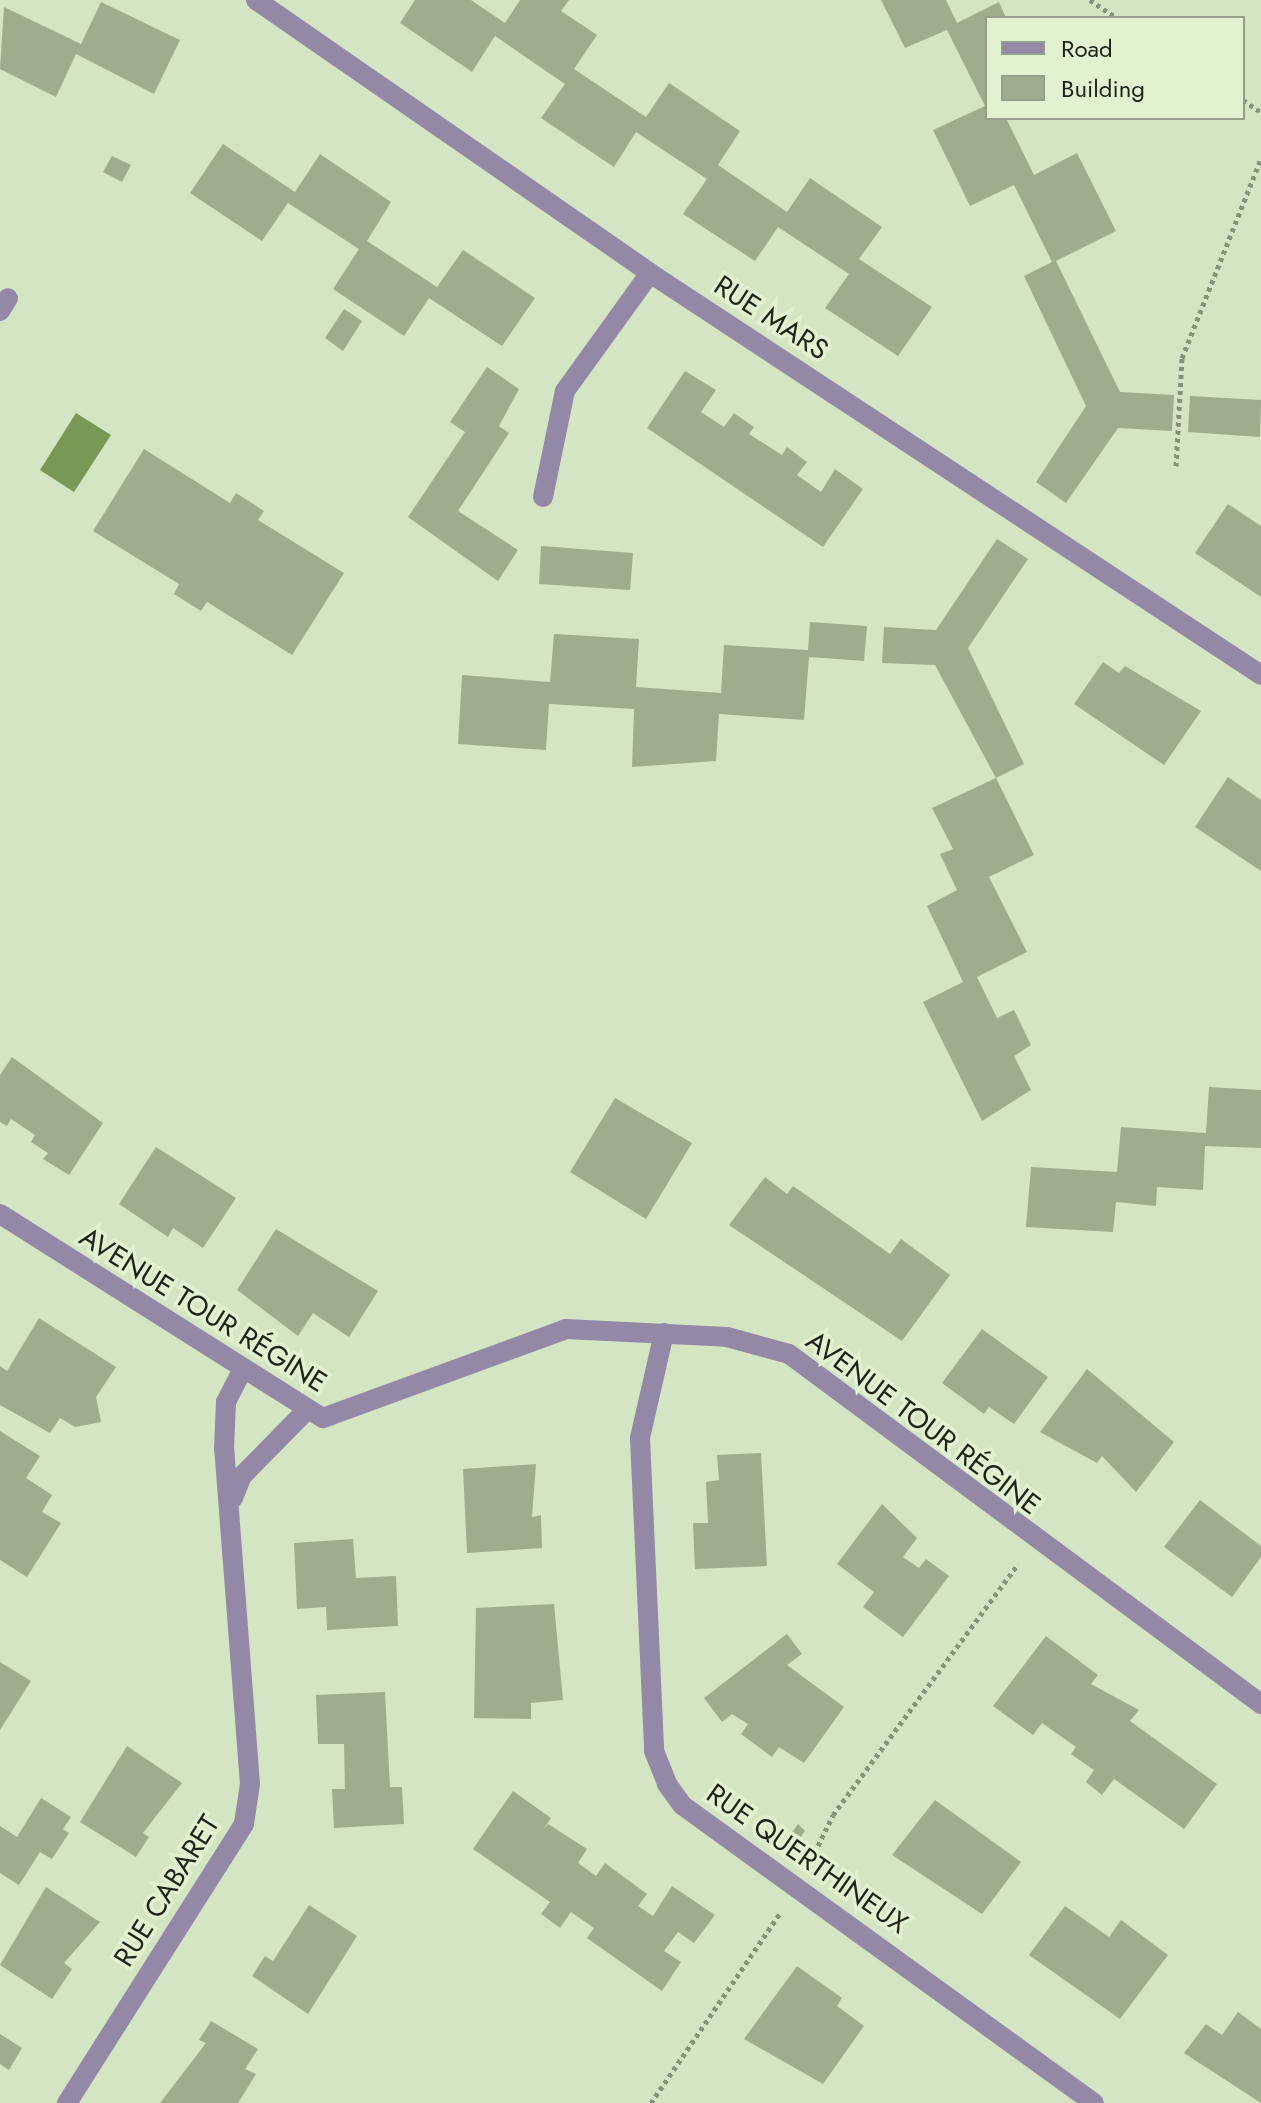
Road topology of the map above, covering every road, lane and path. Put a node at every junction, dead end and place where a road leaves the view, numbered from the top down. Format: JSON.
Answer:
{"nodes":[{"id":1,"x":256,"y":0,"type":"edge"},
{"id":2,"x":1090,"y":0,"type":"edge"},
{"id":3,"x":1114,"y":16,"type":"edge"},
{"id":4,"x":1261,"y":158,"type":"edge"},
{"id":5,"x":650,"y":273,"type":"junction"},
{"id":6,"x":1176,"y":466,"type":"dead end"},
{"id":7,"x":543,"y":497,"type":"dead end"},
{"id":8,"x":1261,"y":675,"type":"edge"},
{"id":9,"x":0,"y":1214,"type":"edge"},
{"id":10,"x":664,"y":1333,"type":"junction"},
{"id":11,"x":241,"y":1372,"type":"junction"},
{"id":12,"x":305,"y":1412,"type":"junction"},
{"id":13,"x":233,"y":1498,"type":"junction"},
{"id":14,"x":1036,"y":1541,"type":"junction"},
{"id":15,"x":1261,"y":1704,"type":"edge"},
{"id":16,"x":798,"y":1885,"type":"junction"},
{"id":17,"x":67,"y":2103,"type":"edge"},
{"id":18,"x":651,"y":2103,"type":"edge"},
{"id":19,"x":1094,"y":2103,"type":"edge"}],
"edges":[{"from":1,"to":5,"type":"street","name":"RUE MARS"},
{"from":2,"to":3,"type":"path"},
{"from":4,"to":6,"type":"path"},
{"from":5,"to":7,"type":"street"},
{"from":5,"to":8,"type":"street","name":"RUE MARS"},
{"from":9,"to":11,"type":"street","name":"AVENUE TOUR RÉGINE"},
{"from":10,"to":12,"type":"street","name":"AVENUE TOUR RÉGINE"},
{"from":10,"to":14,"type":"street","name":"AVENUE TOUR RÉGINE"},
{"from":10,"to":16,"type":"street","name":"RUE QUERTHINEUX"},
{"from":11,"to":12,"type":"street","name":"AVENUE TOUR RÉGINE"},
{"from":11,"to":13,"type":"street","name":"RUE CABARET"},
{"from":12,"to":13,"type":"street"},
{"from":13,"to":17,"type":"street","name":"RUE CABARET"},
{"from":14,"to":15,"type":"street","name":"AVENUE TOUR RÉGINE"},
{"from":14,"to":16,"type":"path"},
{"from":16,"to":18,"type":"path"},
{"from":16,"to":19,"type":"street","name":"RUE QUERTHINEUX"}]}
